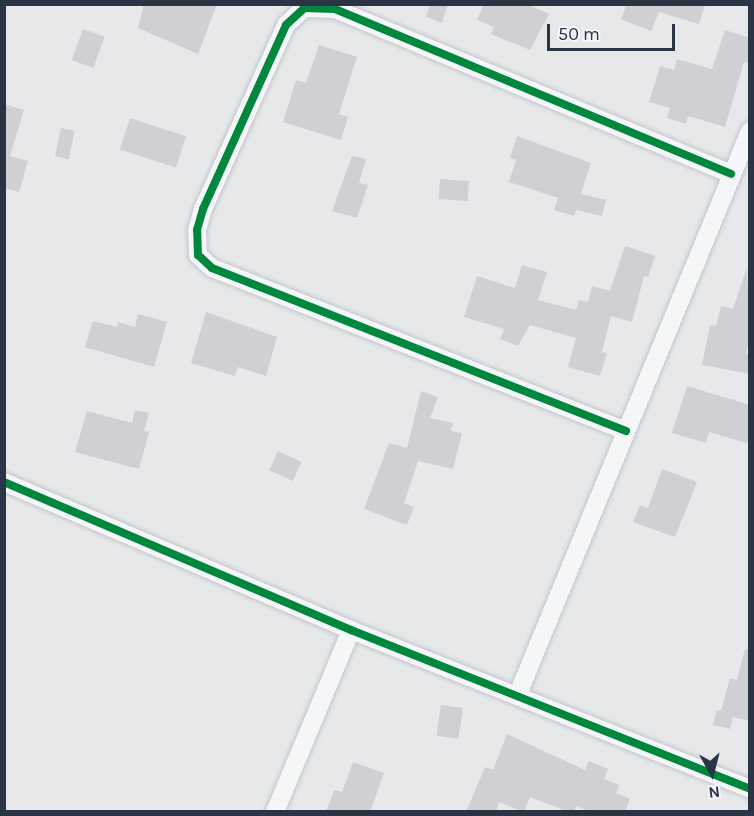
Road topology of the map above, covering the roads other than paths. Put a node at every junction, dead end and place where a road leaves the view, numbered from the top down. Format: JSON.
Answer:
{"nodes":[{"id":1,"x":750,"y":131,"type":"edge"},
{"id":2,"x":731,"y":174,"type":"junction"},
{"id":3,"x":626,"y":431,"type":"junction"},
{"id":4,"x":4,"y":482,"type":"edge"},
{"id":5,"x":351,"y":630,"type":"junction"},
{"id":6,"x":518,"y":694,"type":"junction"},
{"id":7,"x":750,"y":789,"type":"edge"},
{"id":8,"x":275,"y":812,"type":"edge"}],
"edges":[{"from":1,"to":2,"type":"street"},
{"from":2,"to":3,"type":"street"},
{"from":2,"to":3,"type":"street"},
{"from":3,"to":6,"type":"street"},
{"from":4,"to":5,"type":"street"},
{"from":5,"to":6,"type":"street"},
{"from":5,"to":8,"type":"street"},
{"from":6,"to":7,"type":"street"}]}
